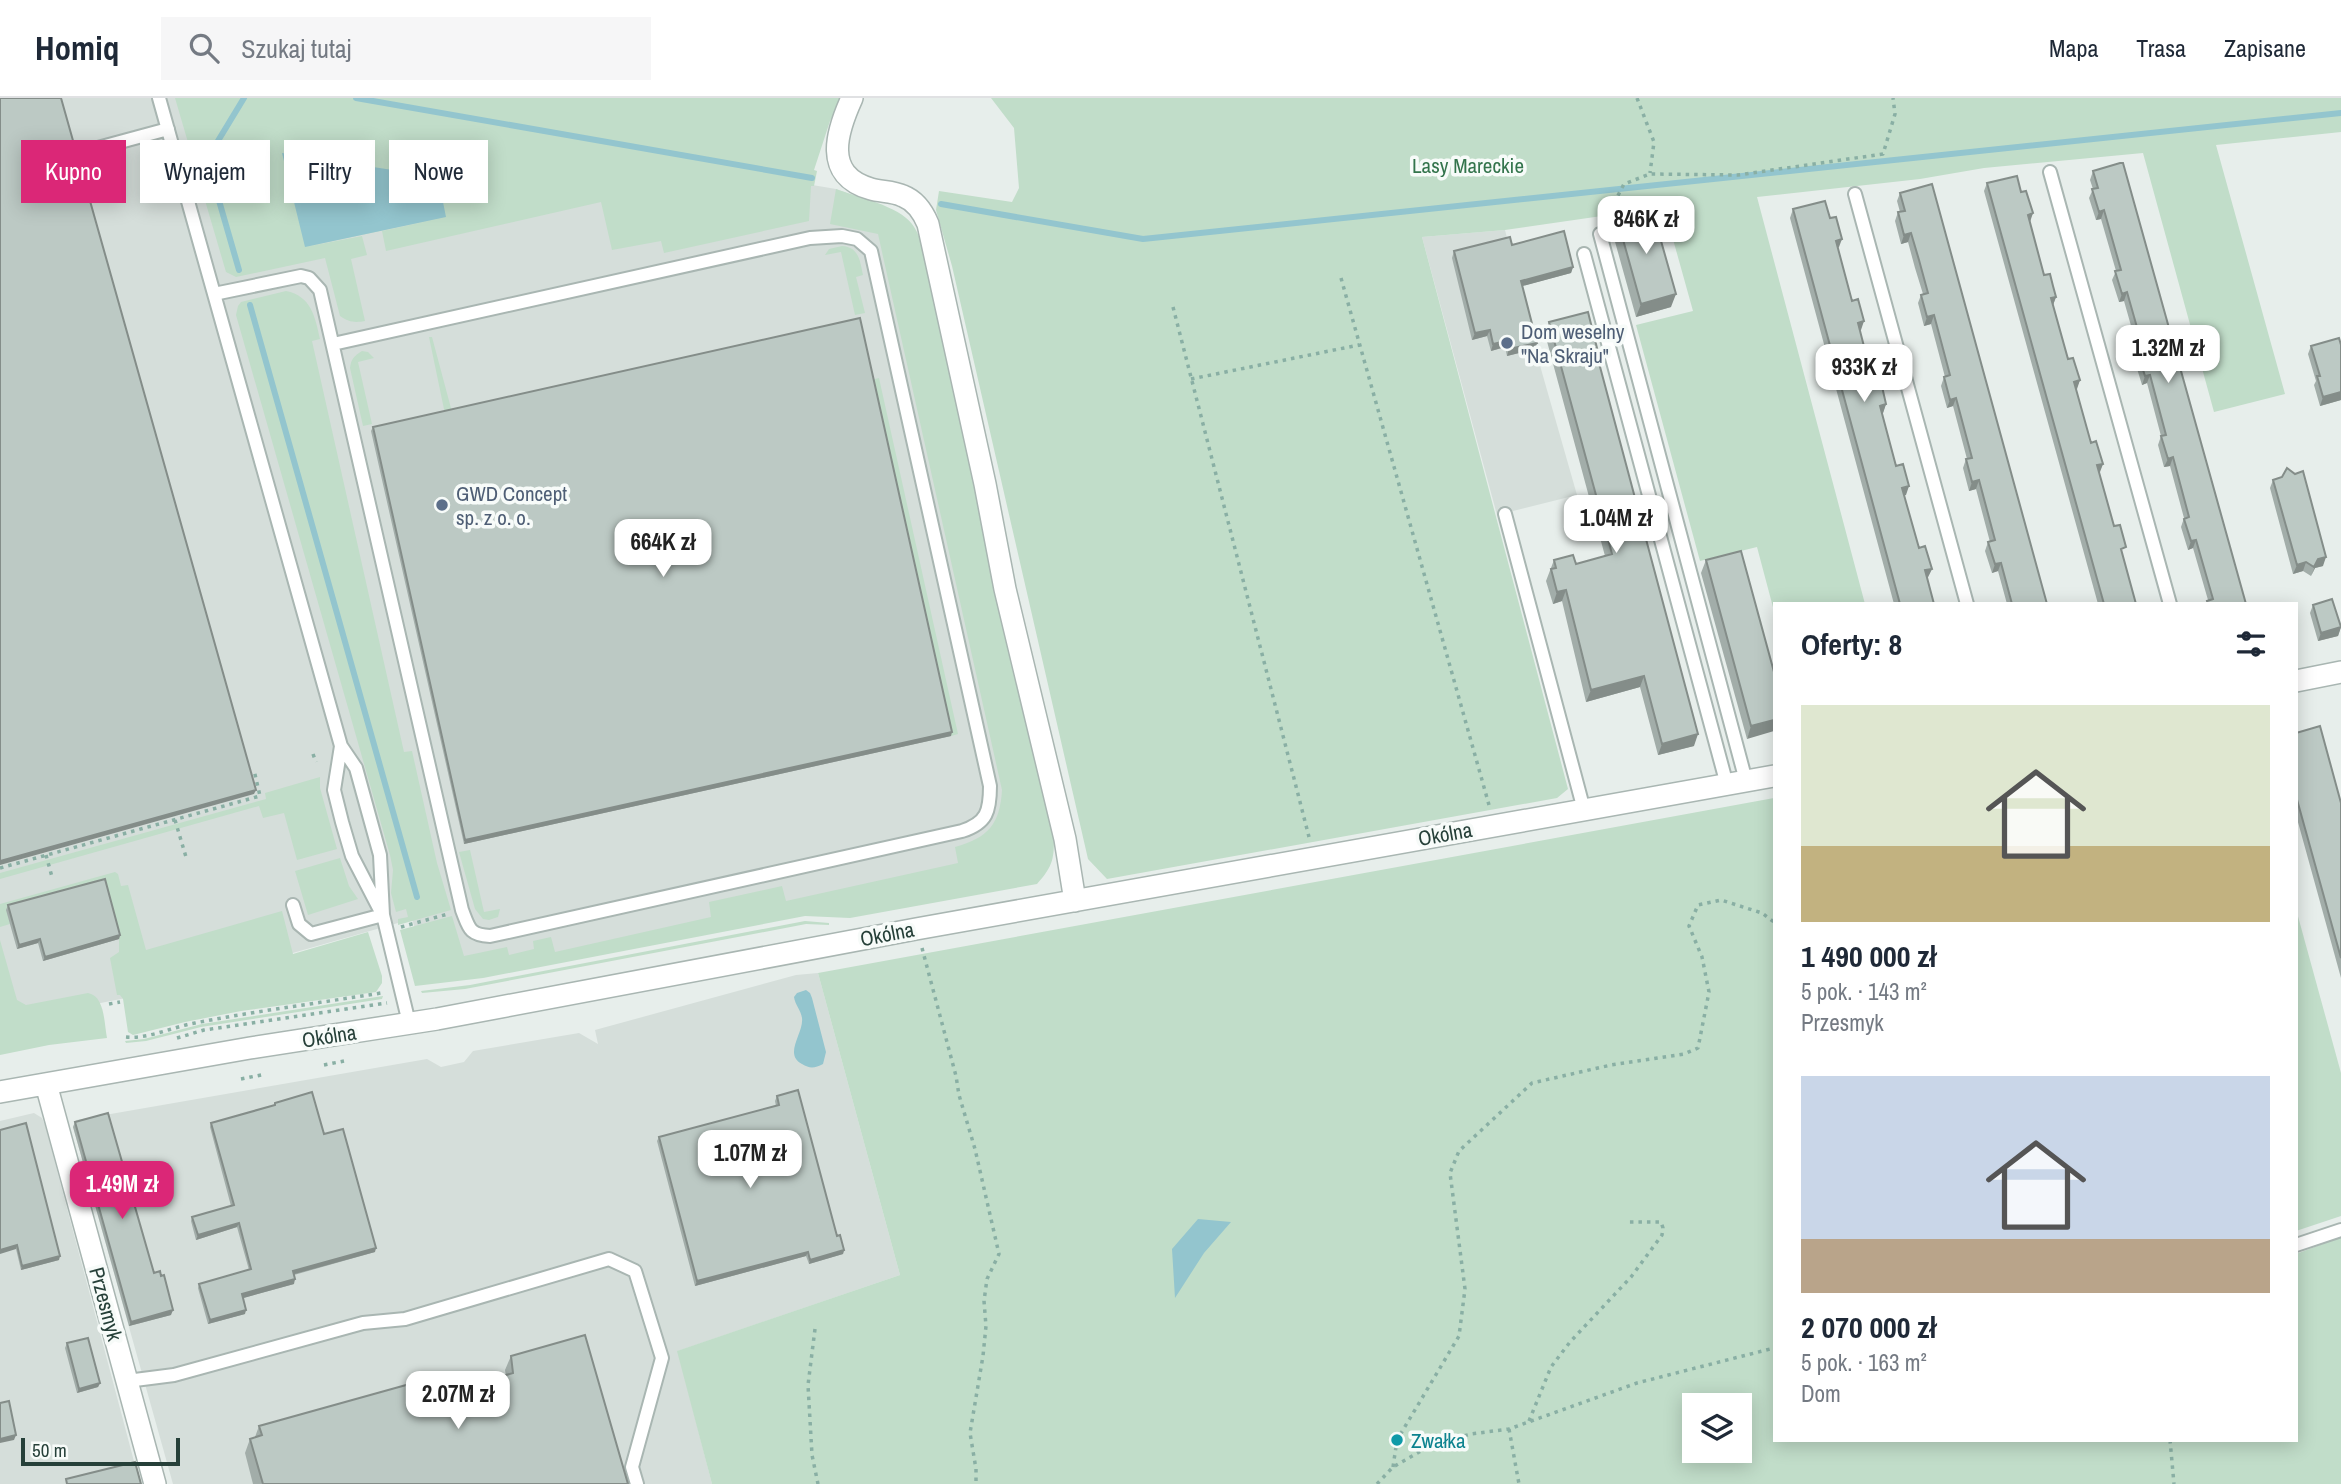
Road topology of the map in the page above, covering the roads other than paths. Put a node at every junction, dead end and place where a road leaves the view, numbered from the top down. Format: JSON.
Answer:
{"nodes":[{"id":1,"x":159,"y":98,"type":"edge"},
{"id":2,"x":852,"y":98,"type":"edge"},
{"id":3,"x":168,"y":129,"type":"junction"},
{"id":4,"x":126,"y":140,"type":"edge"},
{"id":5,"x":2050,"y":172,"type":"dead end"},
{"id":6,"x":1855,"y":194,"type":"dead end"},
{"id":7,"x":1601,"y":234,"type":"dead end"},
{"id":8,"x":1584,"y":254,"type":"dead end"},
{"id":9,"x":214,"y":294,"type":"junction"},
{"id":10,"x":333,"y":344,"type":"junction"},
{"id":11,"x":1505,"y":514,"type":"dead end"},
{"id":12,"x":1966,"y":602,"type":"edge"},
{"id":13,"x":2169,"y":602,"type":"edge"},
{"id":14,"x":2341,"y":672,"type":"edge"},
{"id":15,"x":2298,"y":681,"type":"edge"},
{"id":16,"x":341,"y":746,"type":"junction"},
{"id":17,"x":1773,"y":776,"type":"edge"},
{"id":18,"x":1736,"y":783,"type":"junction"},
{"id":19,"x":1584,"y":810,"type":"junction"},
{"id":20,"x":1074,"y":901,"type":"junction"},
{"id":21,"x":293,"y":905,"type":"dead end"},
{"id":22,"x":383,"y":915,"type":"junction"},
{"id":23,"x":409,"y":1023,"type":"junction"},
{"id":24,"x":46,"y":1084,"type":"junction"},
{"id":25,"x":0,"y":1092,"type":"edge"},
{"id":26,"x":2341,"y":1230,"type":"edge"},
{"id":27,"x":2298,"y":1244,"type":"edge"},
{"id":28,"x":127,"y":1381,"type":"junction"},
{"id":29,"x":155,"y":1484,"type":"edge"},
{"id":30,"x":637,"y":1484,"type":"edge"}],
"edges":[{"from":1,"to":3,"type":"lane"},
{"from":2,"to":20,"type":"street"},
{"from":3,"to":4,"type":"lane"},
{"from":3,"to":9,"type":"lane"},
{"from":5,"to":13,"type":"lane"},
{"from":6,"to":12,"type":"lane"},
{"from":7,"to":18,"type":"lane"},
{"from":8,"to":18,"type":"lane"},
{"from":9,"to":10,"type":"lane"},
{"from":9,"to":16,"type":"lane"},
{"from":10,"to":10,"type":"lane"},
{"from":11,"to":19,"type":"lane"},
{"from":14,"to":15,"type":"street"},
{"from":16,"to":22,"type":"lane"},
{"from":16,"to":22,"type":"lane"},
{"from":17,"to":18,"type":"street","name":"Okólna"},
{"from":18,"to":19,"type":"street","name":"Okólna"},
{"from":19,"to":20,"type":"street","name":"Okólna"},
{"from":20,"to":23,"type":"street","name":"Okólna"},
{"from":21,"to":22,"type":"lane"},
{"from":22,"to":23,"type":"lane"},
{"from":23,"to":24,"type":"street","name":"Okólna"},
{"from":24,"to":25,"type":"street","name":"Okólna"},
{"from":24,"to":28,"type":"street","name":"Przesmyk"},
{"from":26,"to":27,"type":"lane"},
{"from":28,"to":29,"type":"street","name":"Przesmyk"},
{"from":28,"to":30,"type":"lane"}]}
